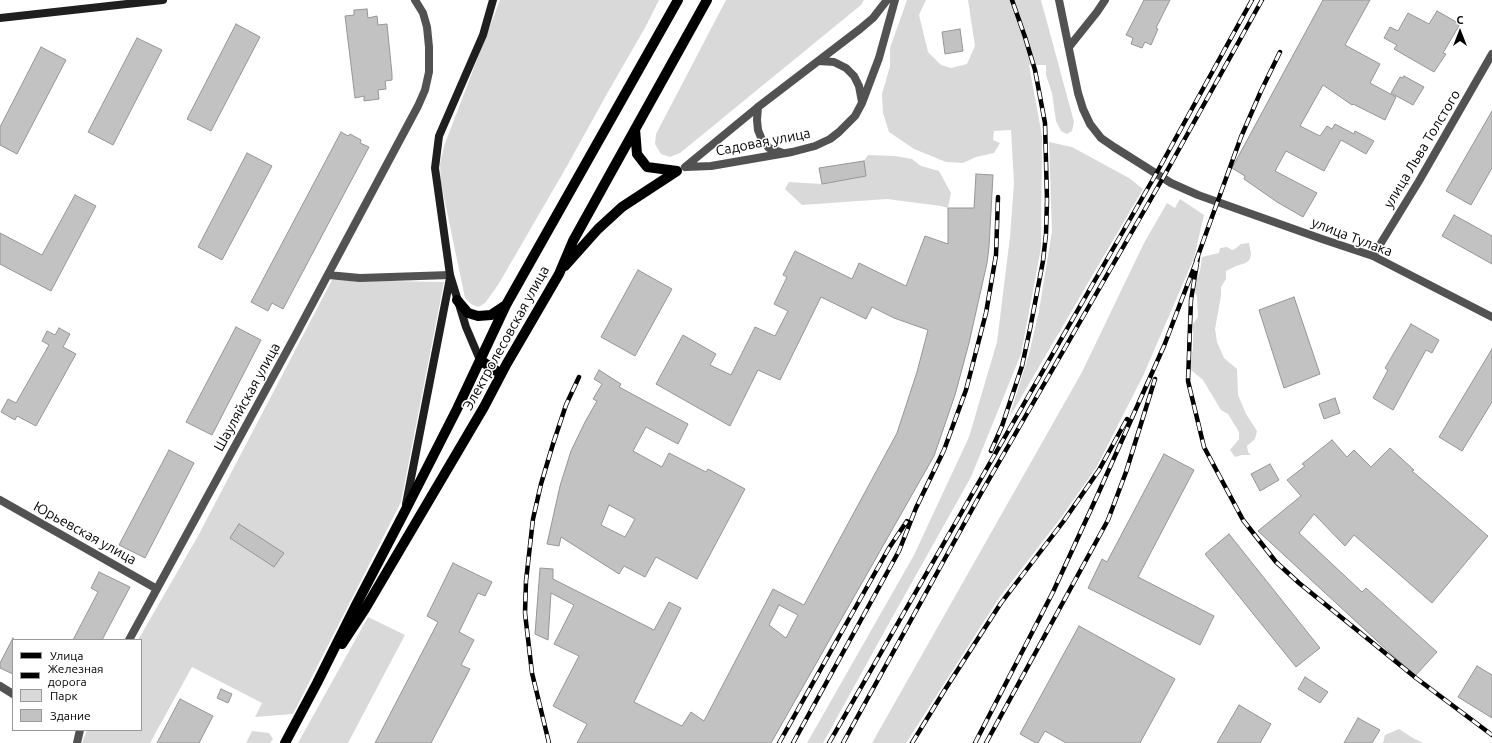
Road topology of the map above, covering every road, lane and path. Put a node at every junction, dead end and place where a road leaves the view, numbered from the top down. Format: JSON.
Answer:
{"nodes":[{"id":1,"x":164,"y":0,"type":"edge"},
{"id":2,"x":415,"y":0,"type":"edge"},
{"id":3,"x":493,"y":0,"type":"edge"},
{"id":4,"x":678,"y":0,"type":"edge"},
{"id":5,"x":707,"y":0,"type":"edge"},
{"id":6,"x":888,"y":0,"type":"edge"},
{"id":7,"x":895,"y":0,"type":"edge"},
{"id":8,"x":1059,"y":0,"type":"edge"},
{"id":9,"x":1105,"y":0,"type":"edge"},
{"id":10,"x":0,"y":18,"type":"edge"},
{"id":11,"x":1069,"y":47,"type":"junction"},
{"id":12,"x":1492,"y":54,"type":"edge"},
{"id":13,"x":819,"y":61,"type":"junction"},
{"id":14,"x":862,"y":103,"type":"junction"},
{"id":15,"x":758,"y":107,"type":"junction"},
{"id":16,"x":635,"y":128,"type":"junction"},
{"id":17,"x":783,"y":153,"type":"junction"},
{"id":18,"x":682,"y":169,"type":"junction"},
{"id":19,"x":1373,"y":256,"type":"junction"},
{"id":20,"x":559,"y":274,"type":"junction"},
{"id":21,"x":328,"y":275,"type":"junction"},
{"id":22,"x":450,"y":275,"type":"junction"},
{"id":23,"x":457,"y":300,"type":"junction"},
{"id":24,"x":506,"y":305,"type":"junction"},
{"id":25,"x":1492,"y":317,"type":"edge"},
{"id":26,"x":480,"y":360,"type":"junction"},
{"id":27,"x":501,"y":374,"type":"junction"},
{"id":28,"x":0,"y":500,"type":"edge"},
{"id":29,"x":404,"y":514,"type":"junction"},
{"id":30,"x":157,"y":589,"type":"junction"},
{"id":31,"x":130,"y":639,"type":"edge"},
{"id":32,"x":317,"y":683,"type":"junction"},
{"id":33,"x":0,"y":686,"type":"edge"},
{"id":34,"x":12,"y":693,"type":"edge"},
{"id":35,"x":78,"y":731,"type":"edge"},
{"id":36,"x":77,"y":743,"type":"edge"},
{"id":37,"x":285,"y":743,"type":"edge"}],
"edges":[{"from":1,"to":10,"type":"main road"},
{"from":2,"to":21,"type":"street","name":"Шауляйская улица"},
{"from":3,"to":22,"type":"main road"},
{"from":4,"to":24,"type":"main road","name":"Электролесовская улица"},
{"from":5,"to":16,"type":"main road","name":"Электролесовская улица"},
{"from":6,"to":13,"type":"street","name":"Садовая улица"},
{"from":7,"to":14,"type":"street","name":"Садовая улица"},
{"from":8,"to":11,"type":"street"},
{"from":9,"to":11,"type":"street"},
{"from":11,"to":19,"type":"street","name":"улица Тулака"},
{"from":12,"to":19,"type":"street","name":"улица Льва Толстого"},
{"from":13,"to":14,"type":"street"},
{"from":13,"to":15,"type":"street","name":"Садовая улица"},
{"from":14,"to":17,"type":"street","name":"Садовая улица"},
{"from":15,"to":17,"type":"street"},
{"from":15,"to":18,"type":"street","name":"Садовая улица"},
{"from":16,"to":18,"type":"main road"},
{"from":16,"to":20,"type":"main road","name":"Электролесовская улица"},
{"from":17,"to":18,"type":"street","name":"Садовая улица"},
{"from":18,"to":20,"type":"main road"},
{"from":19,"to":25,"type":"street","name":"улица Тулака"},
{"from":20,"to":27,"type":"main road","name":"Электролесовская улица"},
{"from":21,"to":22,"type":"street"},
{"from":21,"to":30,"type":"street","name":"Шауляйская улица"},
{"from":22,"to":23,"type":"main road"},
{"from":22,"to":29,"type":"main road"},
{"from":23,"to":24,"type":"main road"},
{"from":23,"to":26,"type":"main road"},
{"from":24,"to":26,"type":"main road","name":"Электролесовская улица"},
{"from":26,"to":27,"type":"main road"},
{"from":26,"to":29,"type":"main road","name":"Электролесовская улица"},
{"from":27,"to":32,"type":"main road","name":"Электролесовская улица"},
{"from":28,"to":30,"type":"street","name":"Юрьевская улица"},
{"from":29,"to":32,"type":"main road","name":"Электролесовская улица"},
{"from":30,"to":31,"type":"street","name":"Шауляйская улица"},
{"from":32,"to":37,"type":"main road","name":"Электролесовская улица"},
{"from":33,"to":34,"type":"street"},
{"from":35,"to":36,"type":"street"}]}
